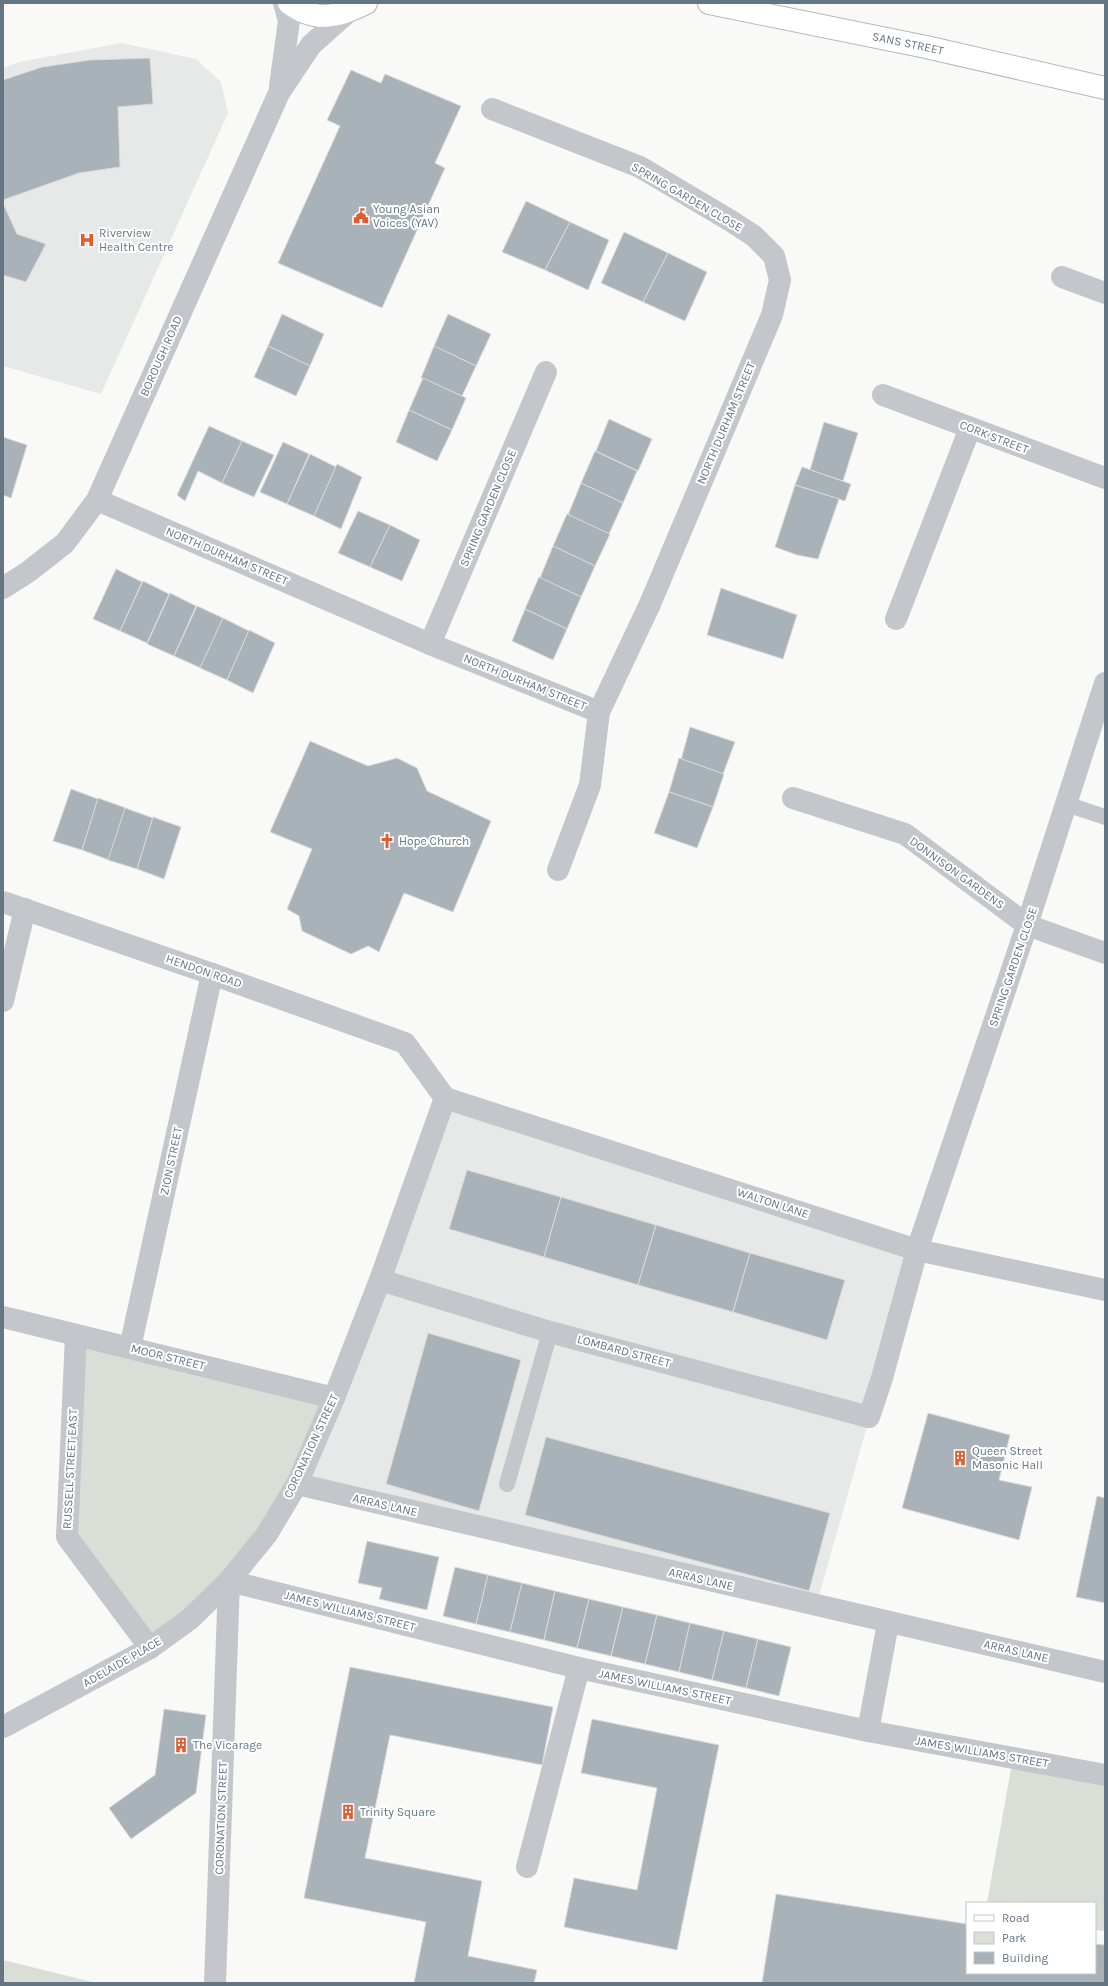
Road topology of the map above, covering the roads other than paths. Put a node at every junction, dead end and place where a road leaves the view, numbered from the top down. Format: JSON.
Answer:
{"nodes":[{"id":1,"x":284,"y":3,"type":"edge"},
{"id":2,"x":289,"y":3,"type":"edge"},
{"id":3,"x":709,"y":3,"type":"edge"},
{"id":4,"x":356,"y":8,"type":"edge"},
{"id":5,"x":1105,"y":88,"type":"edge"},
{"id":6,"x":279,"y":93,"type":"junction"},
{"id":7,"x":492,"y":109,"type":"dead end"},
{"id":8,"x":1062,"y":277,"type":"dead end"},
{"id":9,"x":1105,"y":293,"type":"edge"},
{"id":10,"x":772,"y":315,"type":"joint"},
{"id":11,"x":546,"y":372,"type":"dead end"},
{"id":12,"x":883,"y":395,"type":"dead end"},
{"id":13,"x":970,"y":428,"type":"junction"},
{"id":14,"x":1105,"y":478,"type":"edge"},
{"id":15,"x":97,"y":500,"type":"junction"},
{"id":16,"x":3,"y":588,"type":"edge"},
{"id":17,"x":896,"y":619,"type":"dead end"},
{"id":18,"x":430,"y":644,"type":"junction"},
{"id":19,"x":1105,"y":683,"type":"edge"},
{"id":20,"x":599,"y":712,"type":"junction"},
{"id":21,"x":1100,"y":715,"type":"edge"},
{"id":22,"x":793,"y":798,"type":"dead end"},
{"id":23,"x":1066,"y":804,"type":"junction"},
{"id":24,"x":1105,"y":817,"type":"edge"},
{"id":25,"x":558,"y":870,"type":"dead end"},
{"id":26,"x":3,"y":902,"type":"edge"},
{"id":27,"x":24,"y":909,"type":"junction"},
{"id":28,"x":1027,"y":925,"type":"junction"},
{"id":29,"x":1105,"y":953,"type":"edge"},
{"id":30,"x":212,"y":974,"type":"junction"},
{"id":31,"x":3,"y":1001,"type":"edge"},
{"id":32,"x":445,"y":1098,"type":"junction"},
{"id":33,"x":917,"y":1250,"type":"junction"},
{"id":34,"x":380,"y":1280,"type":"junction"},
{"id":35,"x":1105,"y":1290,"type":"edge"},
{"id":36,"x":3,"y":1316,"type":"edge"},
{"id":37,"x":550,"y":1332,"type":"junction"},
{"id":38,"x":76,"y":1335,"type":"junction"},
{"id":39,"x":130,"y":1348,"type":"junction"},
{"id":40,"x":334,"y":1398,"type":"junction"},
{"id":41,"x":869,"y":1417,"type":"joint"},
{"id":42,"x":297,"y":1484,"type":"junction"},
{"id":43,"x":507,"y":1484,"type":"dead end"},
{"id":44,"x":229,"y":1581,"type":"junction"},
{"id":45,"x":888,"y":1622,"type":"junction"},
{"id":46,"x":150,"y":1648,"type":"junction"},
{"id":47,"x":579,"y":1668,"type":"junction"},
{"id":48,"x":1105,"y":1672,"type":"edge"},
{"id":49,"x":3,"y":1727,"type":"edge"},
{"id":50,"x":868,"y":1731,"type":"junction"},
{"id":51,"x":1105,"y":1775,"type":"edge"},
{"id":52,"x":527,"y":1867,"type":"dead end"},
{"id":53,"x":215,"y":1983,"type":"edge"}],
"edges":[{"from":1,"to":6,"type":"street","name":"BOROUGH ROAD"},
{"from":2,"to":4,"type":"main road"},
{"from":3,"to":5,"type":"main road","name":"SANS STREET"},
{"from":4,"to":6,"type":"street","name":"BOROUGH ROAD"},
{"from":6,"to":15,"type":"street","name":"BOROUGH ROAD"},
{"from":7,"to":10,"type":"street","name":"SPRING GARDEN CLOSE"},
{"from":8,"to":9,"type":"street"},
{"from":10,"to":20,"type":"street","name":"NORTH DURHAM STREET"},
{"from":11,"to":18,"type":"street","name":"SPRING GARDEN CLOSE"},
{"from":12,"to":13,"type":"street","name":"CORK STREET"},
{"from":13,"to":14,"type":"street","name":"CORK STREET"},
{"from":13,"to":17,"type":"street"},
{"from":15,"to":16,"type":"street","name":"BOROUGH ROAD"},
{"from":15,"to":18,"type":"street","name":"NORTH DURHAM STREET"},
{"from":18,"to":20,"type":"street","name":"NORTH DURHAM STREET"},
{"from":19,"to":21,"type":"street","name":"SPRING GARDEN CLOSE"},
{"from":20,"to":25,"type":"street"},
{"from":21,"to":23,"type":"street","name":"SPRING GARDEN CLOSE"},
{"from":22,"to":28,"type":"street","name":"DONNISON GARDENS"},
{"from":23,"to":24,"type":"lane"},
{"from":23,"to":28,"type":"street","name":"SPRING GARDEN CLOSE"},
{"from":26,"to":27,"type":"street","name":"HENDON ROAD"},
{"from":27,"to":30,"type":"street","name":"HENDON ROAD"},
{"from":27,"to":31,"type":"street"},
{"from":28,"to":29,"type":"street","name":"DONNISON GARDENS"},
{"from":28,"to":33,"type":"street","name":"SPRING GARDEN CLOSE"},
{"from":30,"to":32,"type":"street","name":"HENDON ROAD"},
{"from":30,"to":39,"type":"street","name":"ZION STREET"},
{"from":32,"to":33,"type":"street","name":"WALTON LANE"},
{"from":32,"to":34,"type":"street","name":"CORONATION STREET"},
{"from":33,"to":35,"type":"street","name":"WALTON LANE"},
{"from":33,"to":41,"type":"street","name":"SPRING GARDEN CLOSE"},
{"from":34,"to":37,"type":"street","name":"LOMBARD STREET"},
{"from":34,"to":40,"type":"street","name":"CORONATION STREET"},
{"from":36,"to":38,"type":"street","name":"MOOR STREET"},
{"from":37,"to":41,"type":"street","name":"LOMBARD STREET"},
{"from":37,"to":43,"type":"lane"},
{"from":38,"to":39,"type":"street","name":"MOOR STREET"},
{"from":38,"to":46,"type":"street","name":"RUSSELL STREET EAST"},
{"from":39,"to":40,"type":"street","name":"MOOR STREET"},
{"from":40,"to":42,"type":"street","name":"CORONATION STREET"},
{"from":42,"to":44,"type":"street","name":"CORONATION STREET"},
{"from":42,"to":45,"type":"street","name":"ARRAS LANE"},
{"from":44,"to":46,"type":"street","name":"ADELAIDE PLACE"},
{"from":44,"to":47,"type":"street","name":"JAMES WILLIAMS STREET"},
{"from":44,"to":53,"type":"street","name":"CORONATION STREET"},
{"from":45,"to":48,"type":"street","name":"ARRAS LANE"},
{"from":45,"to":50,"type":"street"},
{"from":46,"to":49,"type":"street","name":"ADELAIDE PLACE"},
{"from":47,"to":50,"type":"street","name":"JAMES WILLIAMS STREET"},
{"from":47,"to":52,"type":"street"},
{"from":50,"to":51,"type":"street","name":"JAMES WILLIAMS STREET"}]}
